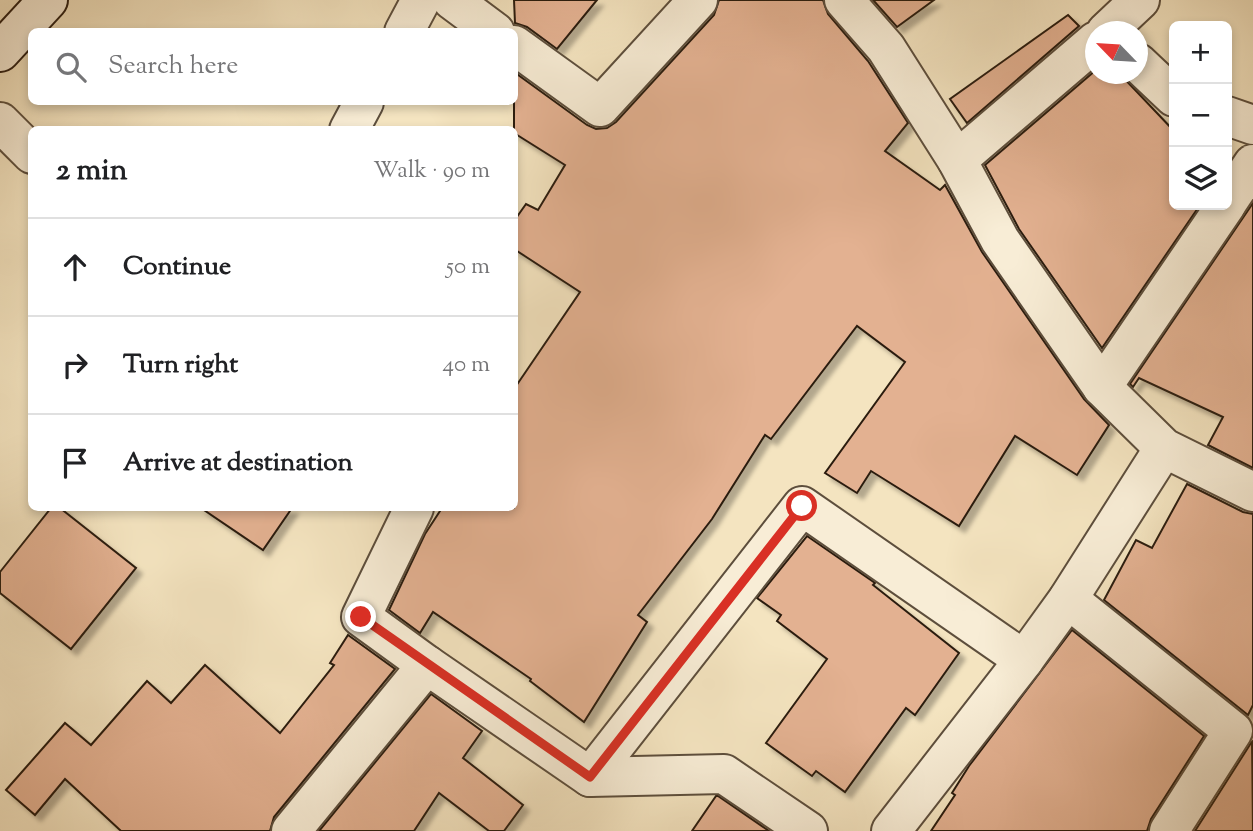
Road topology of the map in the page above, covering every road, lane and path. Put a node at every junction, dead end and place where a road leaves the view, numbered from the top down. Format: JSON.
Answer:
{"nodes":[{"id":1,"x":48,"y":0,"type":"edge"},
{"id":2,"x":421,"y":0,"type":"edge"},
{"id":3,"x":452,"y":0,"type":"edge"},
{"id":4,"x":698,"y":0,"type":"edge"},
{"id":5,"x":844,"y":0,"type":"edge"},
{"id":6,"x":1140,"y":0,"type":"edge"},
{"id":7,"x":1118,"y":21,"type":"edge"},
{"id":8,"x":406,"y":28,"type":"edge"},
{"id":9,"x":490,"y":28,"type":"edge"},
{"id":10,"x":518,"y":48,"type":"edge"},
{"id":11,"x":1085,"y":50,"type":"edge"},
{"id":12,"x":0,"y":52,"type":"edge"},
{"id":13,"x":1148,"y":72,"type":"edge"},
{"id":14,"x":1169,"y":92,"type":"edge"},
{"id":15,"x":362,"y":105,"type":"edge"},
{"id":16,"x":1232,"y":118,"type":"edge"},
{"id":17,"x":0,"y":122,"type":"edge"},
{"id":18,"x":1253,"y":125,"type":"edge"},
{"id":19,"x":351,"y":126,"type":"edge"},
{"id":20,"x":28,"y":150,"type":"edge"},
{"id":21,"x":957,"y":160,"type":"junction"},
{"id":22,"x":1253,"y":164,"type":"edge"},
{"id":23,"x":1232,"y":195,"type":"edge"},
{"id":24,"x":1222,"y":210,"type":"edge"},
{"id":25,"x":1102,"y":387,"type":"junction"},
{"id":26,"x":1164,"y":448,"type":"junction"},
{"id":27,"x":1253,"y":492,"type":"edge"},
{"id":28,"x":413,"y":511,"type":"edge"},
{"id":29,"x":1068,"y":599,"type":"junction"},
{"id":30,"x":1024,"y":660,"type":"junction"},
{"id":31,"x":427,"y":665,"type":"junction"},
{"id":32,"x":590,"y":777,"type":"junction"},
{"id":33,"x":291,"y":831,"type":"edge"},
{"id":34,"x":808,"y":831,"type":"edge"},
{"id":35,"x":891,"y":831,"type":"edge"},
{"id":36,"x":1170,"y":831,"type":"edge"}],
"edges":[{"from":1,"to":12,"type":"street"},
{"from":2,"to":8,"type":"street"},
{"from":3,"to":9,"type":"street"},
{"from":4,"to":10,"type":"street"},
{"from":5,"to":21,"type":"street"},
{"from":6,"to":7,"type":"street"},
{"from":11,"to":21,"type":"street"},
{"from":13,"to":14,"type":"street"},
{"from":15,"to":19,"type":"street"},
{"from":16,"to":18,"type":"street"},
{"from":17,"to":20,"type":"street"},
{"from":21,"to":25,"type":"street"},
{"from":22,"to":23,"type":"street"},
{"from":24,"to":25,"type":"street"},
{"from":25,"to":26,"type":"street"},
{"from":26,"to":27,"type":"street"},
{"from":26,"to":29,"type":"street"},
{"from":28,"to":31,"type":"street"},
{"from":29,"to":30,"type":"street"},
{"from":29,"to":36,"type":"street"},
{"from":30,"to":32,"type":"street"},
{"from":30,"to":35,"type":"street"},
{"from":31,"to":32,"type":"street"},
{"from":31,"to":33,"type":"street"},
{"from":32,"to":34,"type":"street"}]}
